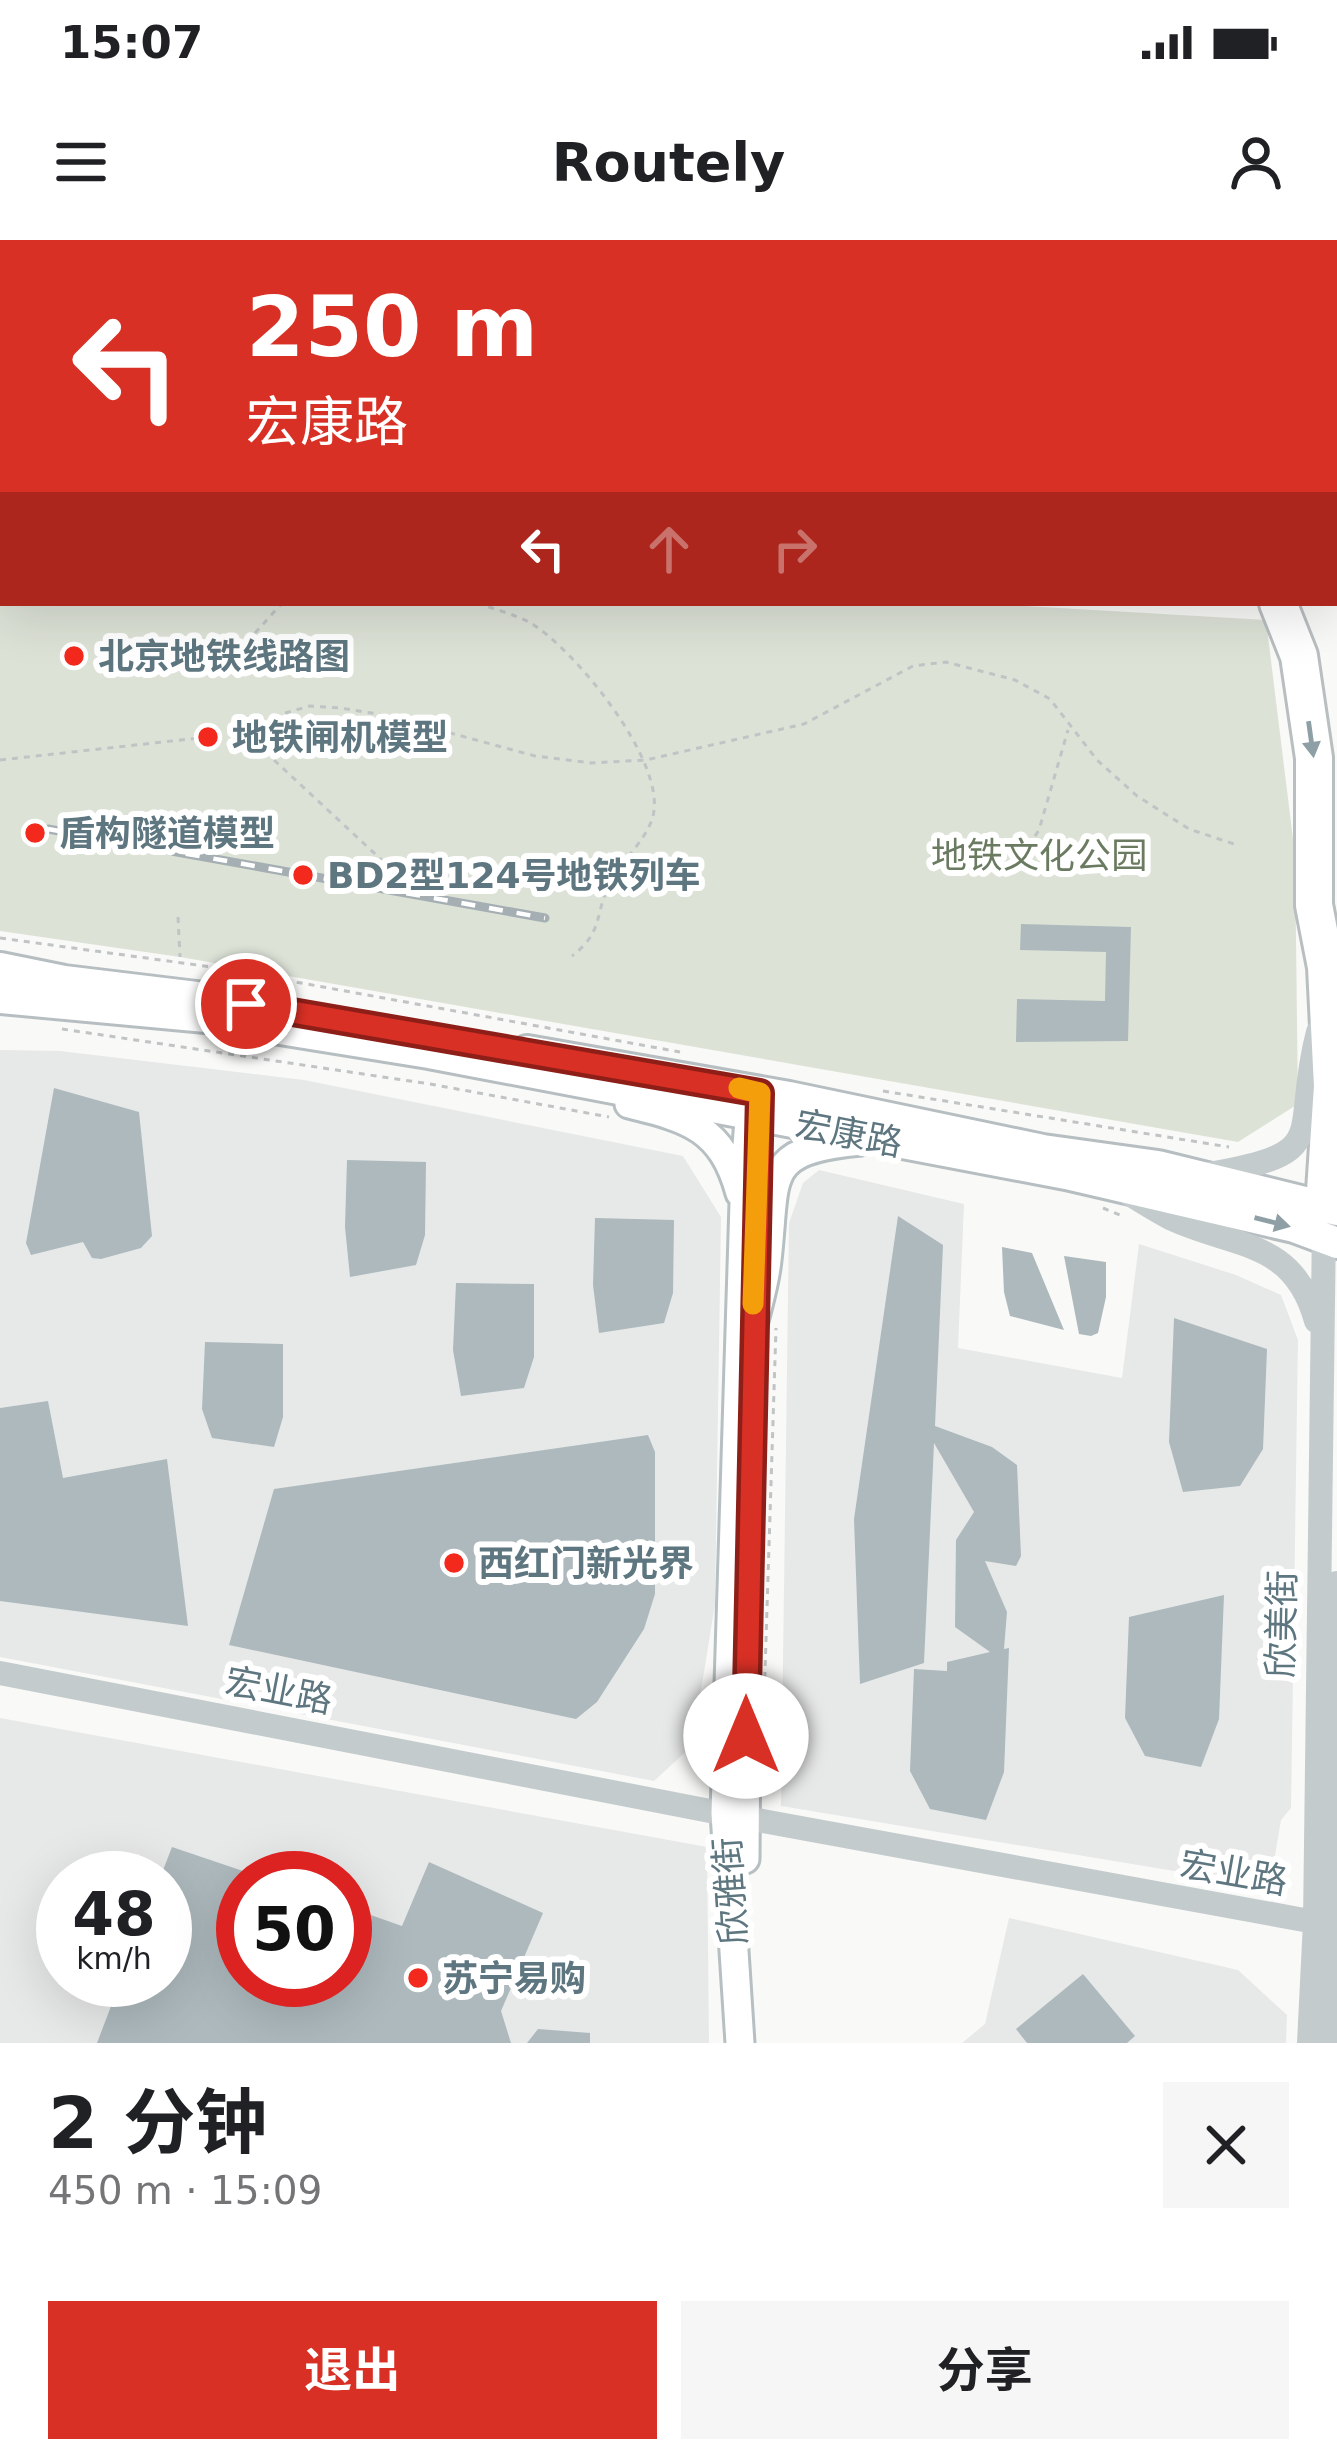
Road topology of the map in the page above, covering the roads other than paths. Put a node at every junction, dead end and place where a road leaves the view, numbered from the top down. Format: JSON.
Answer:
{"nodes":[{"id":1,"x":1282,"y":614,"type":"edge"},
{"id":2,"x":0,"y":968,"type":"edge"},
{"id":3,"x":1327,"y":995,"type":"junction"},
{"id":4,"x":0,"y":998,"type":"edge"},
{"id":5,"x":516,"y":1070,"type":"junction"},
{"id":6,"x":755,"y":1104,"type":"junction"},
{"id":7,"x":883,"y":1139,"type":"junction"},
{"id":8,"x":1201,"y":1175,"type":"junction"},
{"id":9,"x":1114,"y":1184,"type":"junction"},
{"id":10,"x":744,"y":1207,"type":"junction"},
{"id":11,"x":1331,"y":1224,"type":"edge"},
{"id":12,"x":765,"y":1317,"type":"junction"},
{"id":13,"x":1320,"y":1337,"type":"junction"},
{"id":14,"x":1337,"y":1583,"type":"edge"},
{"id":15,"x":0,"y":1673,"type":"edge"},
{"id":16,"x":0,"y":1690,"type":"edge"},
{"id":17,"x":735,"y":1824,"type":"junction"},
{"id":18,"x":1321,"y":1929,"type":"junction"},
{"id":19,"x":740,"y":2043,"type":"edge"},
{"id":20,"x":757,"y":2043,"type":"edge"},
{"id":21,"x":1309,"y":2043,"type":"edge"},
{"id":22,"x":1330,"y":2043,"type":"edge"}],
"edges":[{"from":1,"to":3,"type":"highway","one_way":true},
{"from":2,"to":6,"type":"main road","name":"宏康路"},
{"from":3,"to":8,"type":"street"},
{"from":3,"to":11,"type":"highway"},
{"from":4,"to":5,"type":"main road","name":"宏康路"},
{"from":5,"to":6,"type":"main road","name":"宏康路"},
{"from":5,"to":10,"type":"main road"},
{"from":6,"to":7,"type":"main road","name":"宏康路"},
{"from":6,"to":8,"type":"main road","name":"宏康路"},
{"from":6,"to":10,"type":"main road","name":"欣雅街"},
{"from":6,"to":12,"type":"main road","name":"欣雅街"},
{"from":7,"to":9,"type":"main road","name":"宏康路"},
{"from":7,"to":12,"type":"main road"},
{"from":8,"to":11,"type":"main road","name":"宏康路"},
{"from":9,"to":11,"type":"main road","name":"宏康路","one_way":true},
{"from":9,"to":13,"type":"street"},
{"from":10,"to":17,"type":"main road","name":"欣雅街"},
{"from":11,"to":13,"type":"street","name":"欣美街"},
{"from":12,"to":17,"type":"main road","name":"欣雅街"},
{"from":13,"to":18,"type":"street","name":"欣美街"},
{"from":14,"to":18,"type":"street","name":"欣美街"},
{"from":15,"to":17,"type":"street","name":"宏业路"},
{"from":16,"to":17,"type":"street","name":"宏业路"},
{"from":17,"to":18,"type":"street","name":"宏业路"},
{"from":17,"to":19,"type":"main road","name":"欣雅街"},
{"from":17,"to":20,"type":"main road","name":"欣雅街"},
{"from":18,"to":21,"type":"street","name":"欣美街"},
{"from":18,"to":22,"type":"street","name":"欣美街"}]}
